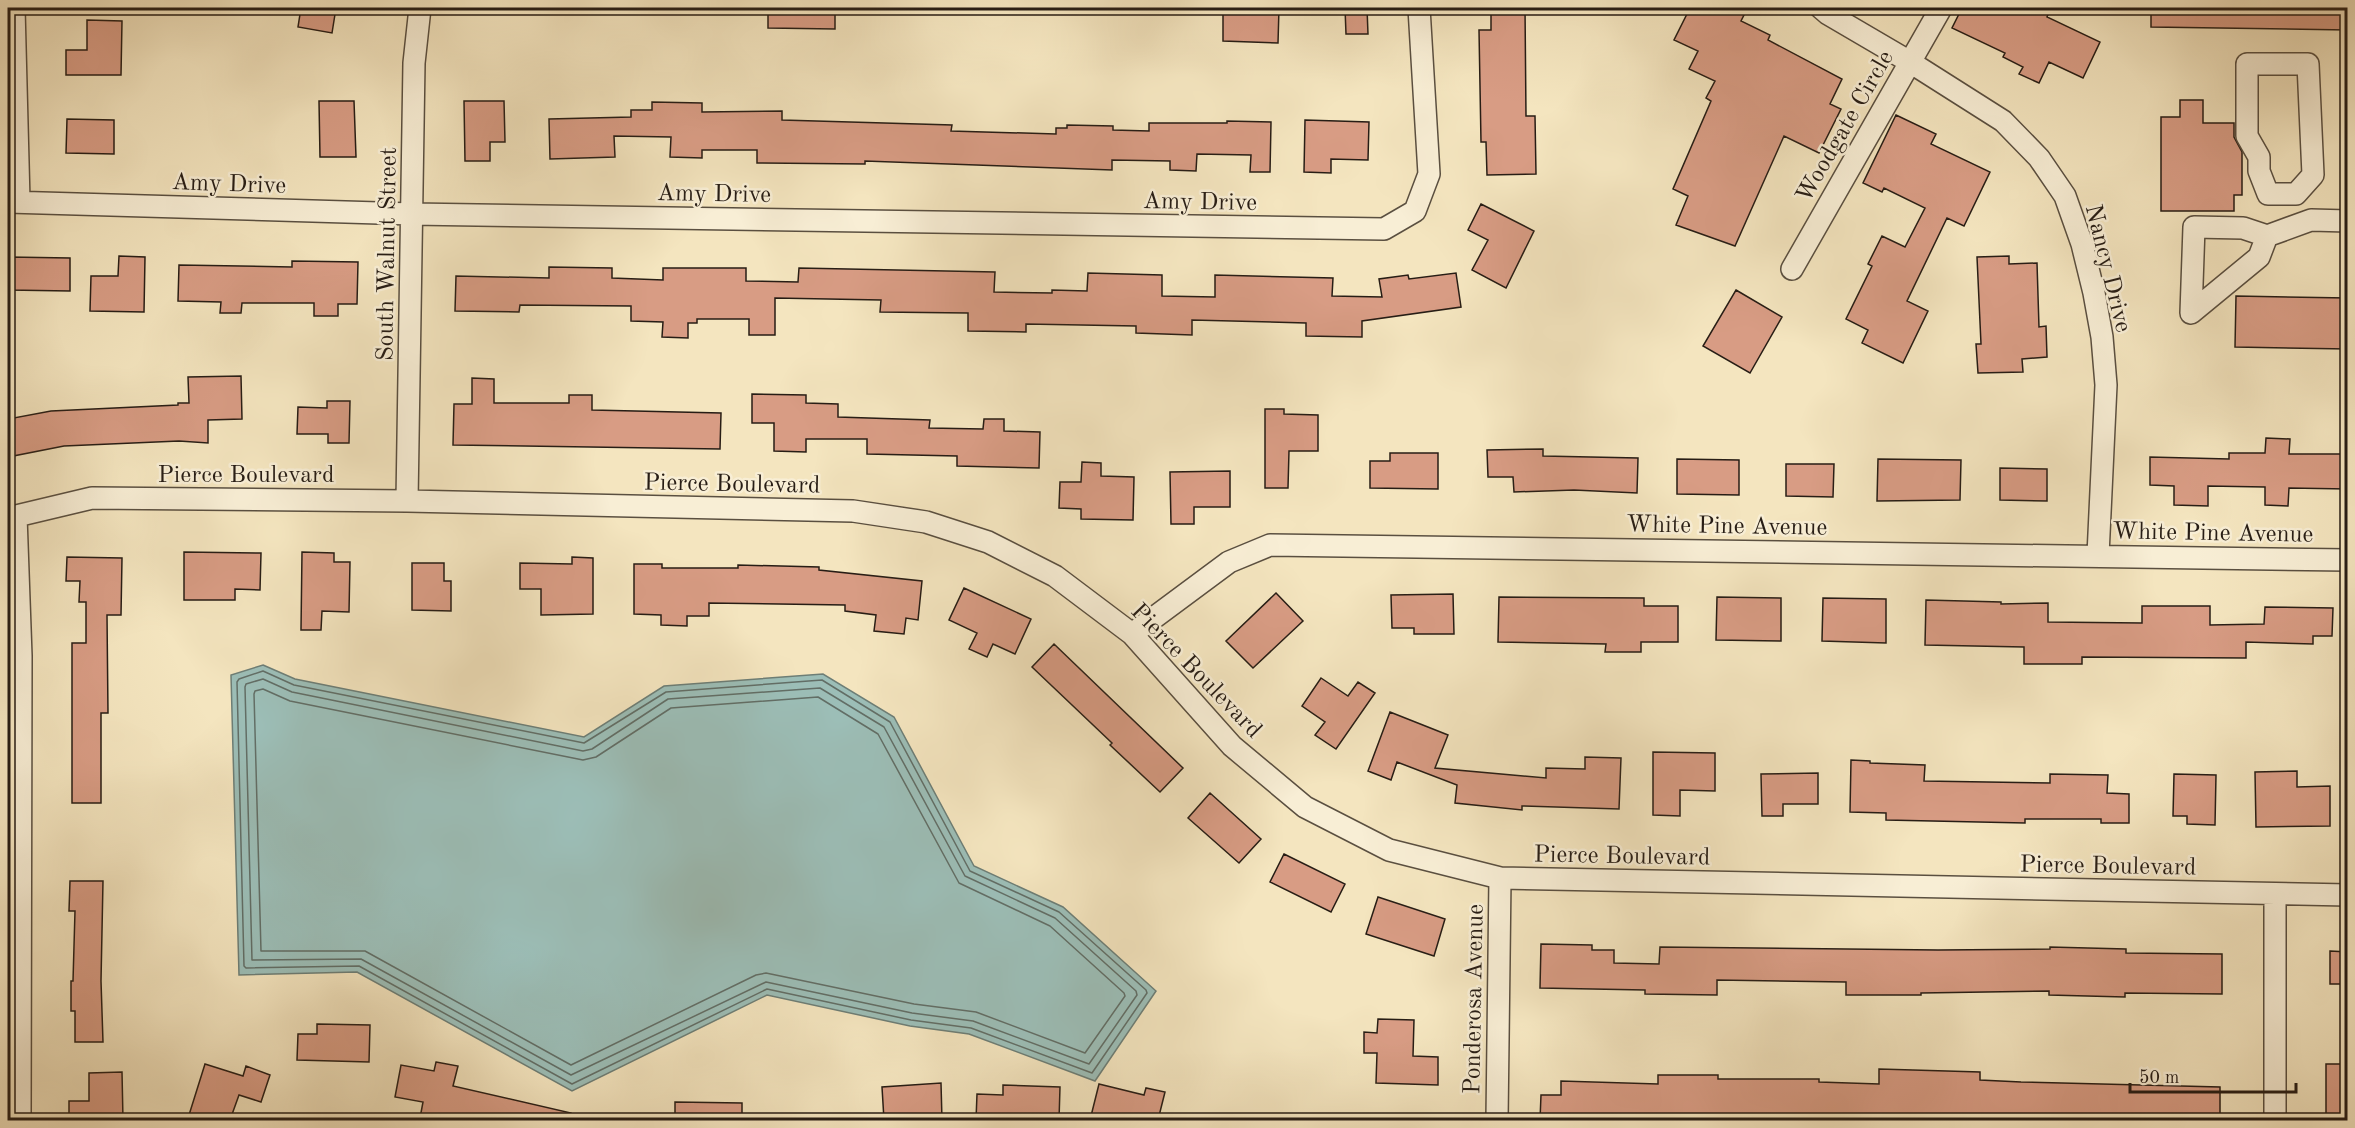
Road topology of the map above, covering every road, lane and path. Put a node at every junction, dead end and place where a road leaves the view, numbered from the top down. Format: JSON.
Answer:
{"nodes":[{"id":1,"x":15,"y":8,"type":"edge"},
{"id":2,"x":420,"y":8,"type":"edge"},
{"id":3,"x":1419,"y":8,"type":"edge"},
{"id":4,"x":1821,"y":8,"type":"edge"},
{"id":5,"x":1941,"y":8,"type":"edge"},
{"id":6,"x":1910,"y":62,"type":"junction"},
{"id":7,"x":2296,"y":194,"type":"junction"},
{"id":8,"x":13,"y":202,"type":"edge"},
{"id":9,"x":412,"y":214,"type":"junction"},
{"id":10,"x":2311,"y":220,"type":"junction"},
{"id":11,"x":2348,"y":221,"type":"edge"},
{"id":12,"x":2267,"y":236,"type":"junction"},
{"id":13,"x":1792,"y":269,"type":"dead end"},
{"id":14,"x":407,"y":501,"type":"junction"},
{"id":15,"x":12,"y":517,"type":"edge"},
{"id":16,"x":2098,"y":555,"type":"junction"},
{"id":17,"x":2348,"y":560,"type":"edge"},
{"id":18,"x":1132,"y":634,"type":"junction"},
{"id":19,"x":1500,"y":878,"type":"junction"},
{"id":20,"x":2275,"y":894,"type":"junction"},
{"id":21,"x":2348,"y":895,"type":"edge"},
{"id":22,"x":20,"y":1120,"type":"edge"},
{"id":23,"x":1497,"y":1120,"type":"edge"},
{"id":24,"x":2275,"y":1120,"type":"edge"}],
"edges":[{"from":1,"to":8,"type":"street"},
{"from":2,"to":9,"type":"street","name":"South Walnut Street"},
{"from":3,"to":9,"type":"street","name":"Amy Drive"},
{"from":4,"to":6,"type":"street","name":"Nancy Drive"},
{"from":5,"to":6,"type":"street","name":"Woodgate Circle"},
{"from":6,"to":13,"type":"street","name":"Woodgate Circle"},
{"from":6,"to":16,"type":"street","name":"Nancy Drive"},
{"from":7,"to":7,"type":"street"},
{"from":7,"to":10,"type":"street"},
{"from":8,"to":9,"type":"street","name":"Amy Drive"},
{"from":9,"to":14,"type":"street","name":"South Walnut Street"},
{"from":10,"to":11,"type":"street"},
{"from":10,"to":12,"type":"street"},
{"from":12,"to":12,"type":"street"},
{"from":14,"to":15,"type":"street","name":"Pierce Boulevard"},
{"from":14,"to":18,"type":"street","name":"Pierce Boulevard"},
{"from":15,"to":22,"type":"street"},
{"from":16,"to":17,"type":"street","name":"White Pine Avenue"},
{"from":16,"to":18,"type":"street","name":"White Pine Avenue"},
{"from":18,"to":19,"type":"street","name":"Pierce Boulevard"},
{"from":19,"to":20,"type":"street","name":"Pierce Boulevard"},
{"from":19,"to":23,"type":"street","name":"Ponderosa Avenue"},
{"from":20,"to":21,"type":"street","name":"Pierce Boulevard"},
{"from":20,"to":24,"type":"street"}]}
